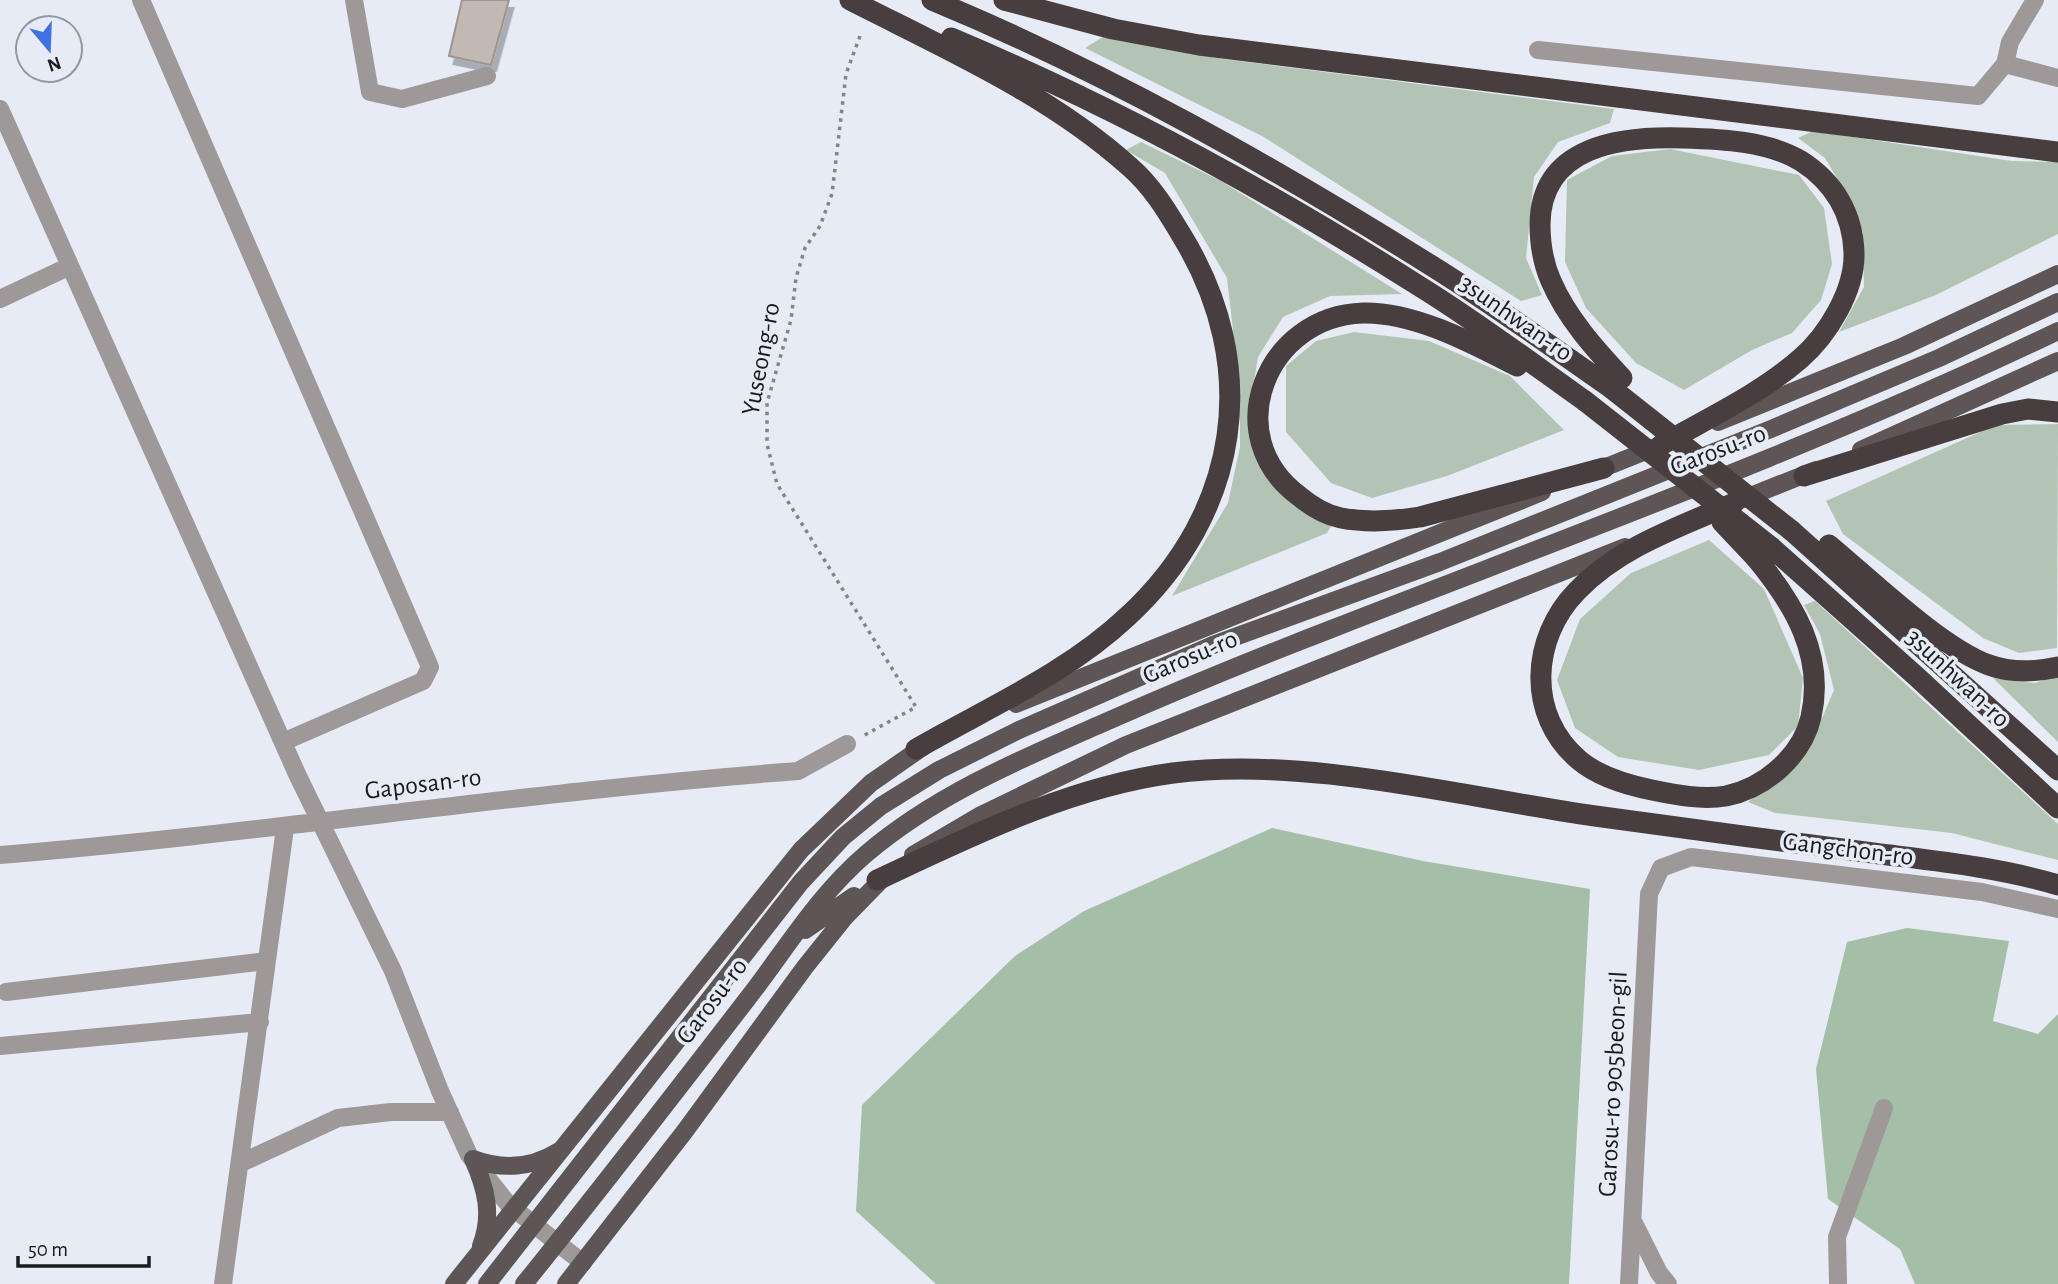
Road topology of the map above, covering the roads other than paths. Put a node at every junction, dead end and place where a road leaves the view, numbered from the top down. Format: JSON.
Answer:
{"nodes":[{"id":1,"x":141,"y":0,"type":"edge"},
{"id":2,"x":354,"y":0,"type":"edge"},
{"id":3,"x":850,"y":0,"type":"edge"},
{"id":4,"x":858,"y":0,"type":"edge"},
{"id":5,"x":932,"y":0,"type":"edge"},
{"id":6,"x":1004,"y":0,"type":"edge"},
{"id":7,"x":2035,"y":0,"type":"edge"},
{"id":8,"x":1538,"y":50,"type":"dead end"},
{"id":9,"x":2005,"y":64,"type":"junction"},
{"id":10,"x":487,"y":76,"type":"dead end"},
{"id":11,"x":2058,"y":78,"type":"edge"},
{"id":12,"x":0,"y":109,"type":"edge"},
{"id":13,"x":2058,"y":152,"type":"edge"},
{"id":14,"x":70,"y":266,"type":"junction"},
{"id":15,"x":2058,"y":274,"type":"edge"},
{"id":16,"x":0,"y":299,"type":"edge"},
{"id":17,"x":2058,"y":302,"type":"edge"},
{"id":18,"x":2058,"y":331,"type":"edge"},
{"id":19,"x":2058,"y":361,"type":"edge"},
{"id":20,"x":1617,"y":383,"type":"junction"},
{"id":21,"x":1585,"y":401,"type":"junction"},
{"id":22,"x":2058,"y":412,"type":"edge"},
{"id":23,"x":1661,"y":445,"type":"junction"},
{"id":24,"x":1688,"y":464,"type":"junction"},
{"id":25,"x":1604,"y":468,"type":"junction"},
{"id":26,"x":1804,"y":476,"type":"junction"},
{"id":27,"x":1727,"y":489,"type":"junction"},
{"id":28,"x":1797,"y":526,"type":"junction"},
{"id":29,"x":1763,"y":553,"type":"junction"},
{"id":30,"x":2058,"y":667,"type":"edge"},
{"id":31,"x":283,"y":742,"type":"junction"},
{"id":32,"x":847,"y":744,"type":"road end"},
{"id":33,"x":916,"y":749,"type":"junction"},
{"id":34,"x":2058,"y":771,"type":"edge"},
{"id":35,"x":2058,"y":808,"type":"edge"},
{"id":36,"x":322,"y":824,"type":"junction"},
{"id":37,"x":285,"y":828,"type":"junction"},
{"id":38,"x":0,"y":855,"type":"edge"},
{"id":39,"x":877,"y":880,"type":"junction"},
{"id":40,"x":2058,"y":885,"type":"edge"},
{"id":41,"x":1649,"y":894,"type":"joint"},
{"id":42,"x":2058,"y":909,"type":"edge"},
{"id":43,"x":790,"y":940,"type":"junction"},
{"id":44,"x":268,"y":961,"type":"junction"},
{"id":45,"x":6,"y":992,"type":"dead end"},
{"id":46,"x":766,"y":1019,"type":"junction"},
{"id":47,"x":260,"y":1022,"type":"junction"},
{"id":48,"x":689,"y":1023,"type":"junction"},
{"id":49,"x":0,"y":1046,"type":"edge"},
{"id":50,"x":1884,"y":1108,"type":"dead end"},
{"id":51,"x":450,"y":1112,"type":"junction"},
{"id":52,"x":565,"y":1147,"type":"junction"},
{"id":53,"x":473,"y":1159,"type":"junction"},
{"id":54,"x":241,"y":1163,"type":"junction"},
{"id":55,"x":514,"y":1209,"type":"junction"},
{"id":56,"x":1632,"y":1220,"type":"junction"},
{"id":57,"x":534,"y":1224,"type":"junction"},
{"id":58,"x":557,"y":1243,"type":"junction"},
{"id":59,"x":478,"y":1254,"type":"junction"},
{"id":60,"x":583,"y":1263,"type":"junction"},
{"id":61,"x":1629,"y":1280,"type":"edge"},
{"id":62,"x":223,"y":1284,"type":"edge"},
{"id":63,"x":454,"y":1284,"type":"edge"},
{"id":64,"x":488,"y":1284,"type":"edge"},
{"id":65,"x":524,"y":1284,"type":"edge"},
{"id":66,"x":566,"y":1284,"type":"edge"},
{"id":67,"x":1668,"y":1284,"type":"edge"},
{"id":68,"x":1838,"y":1284,"type":"edge"}],
"edges":[{"from":1,"to":31,"type":"street"},
{"from":2,"to":10,"type":"street"},
{"from":3,"to":33,"type":"highway"},
{"from":4,"to":21,"type":"highway","name":"3sunhwan-ro"},
{"from":5,"to":20,"type":"highway","name":"3sunhwan-ro"},
{"from":6,"to":13,"type":"highway"},
{"from":7,"to":9,"type":"street"},
{"from":8,"to":9,"type":"street"},
{"from":9,"to":11,"type":"street"},
{"from":12,"to":14,"type":"street"},
{"from":14,"to":16,"type":"street"},
{"from":14,"to":31,"type":"street"},
{"from":15,"to":23,"type":"main road","name":"Garosu-ro"},
{"from":17,"to":24,"type":"main road","name":"Garosu-ro"},
{"from":18,"to":27,"type":"main road","name":"Garosu-ro"},
{"from":19,"to":26,"type":"main road","name":"Garosu-ro"},
{"from":20,"to":23,"type":"highway"},
{"from":20,"to":24,"type":"highway","bridge":true},
{"from":21,"to":24,"type":"highway","name":"3sunhwan-ro","bridge":true},
{"from":21,"to":25,"type":"highway"},
{"from":22,"to":26,"type":"highway"},
{"from":23,"to":25,"type":"main road","name":"Garosu-ro"},
{"from":24,"to":27,"type":"highway","name":"3sunhwan-ro","bridge":true},
{"from":24,"to":29,"type":"highway","bridge":true},
{"from":24,"to":48,"type":"main road","name":"Garosu-ro"},
{"from":25,"to":33,"type":"main road","name":"Garosu-ro"},
{"from":26,"to":27,"type":"main road","name":"Garosu-ro"},
{"from":27,"to":28,"type":"highway","name":"3sunhwan-ro","bridge":true},
{"from":27,"to":29,"type":"highway"},
{"from":27,"to":39,"type":"main road","name":"Garosu-ro"},
{"from":27,"to":43,"type":"main road","name":"Garosu-ro"},
{"from":28,"to":30,"type":"highway"},
{"from":28,"to":34,"type":"highway","name":"3sunhwan-ro"},
{"from":29,"to":35,"type":"highway","name":"3sunhwan-ro"},
{"from":31,"to":36,"type":"street"},
{"from":32,"to":36,"type":"street","name":"Gaposan-ro"},
{"from":33,"to":52,"type":"main road","name":"Garosu-ro"},
{"from":36,"to":37,"type":"street","name":"Gaposan-ro"},
{"from":36,"to":51,"type":"street"},
{"from":37,"to":38,"type":"street","name":"Gaposan-ro"},
{"from":37,"to":44,"type":"street"},
{"from":39,"to":40,"type":"highway"},
{"from":39,"to":43,"type":"main road"},
{"from":39,"to":46,"type":"main road","name":"Garosu-ro"},
{"from":41,"to":42,"type":"street","name":"Gangchon-ro"},
{"from":41,"to":56,"type":"street","name":"Garosu-ro 905beon-gil"},
{"from":43,"to":46,"type":"main road"},
{"from":43,"to":58,"type":"main road","name":"Garosu-ro"},
{"from":44,"to":45,"type":"street"},
{"from":44,"to":47,"type":"street"},
{"from":46,"to":60,"type":"main road","name":"Garosu-ro"},
{"from":47,"to":49,"type":"street"},
{"from":47,"to":54,"type":"street"},
{"from":48,"to":52,"type":"main road","name":"Garosu-ro"},
{"from":48,"to":57,"type":"main road","name":"Garosu-ro"},
{"from":50,"to":68,"type":"street"},
{"from":51,"to":53,"type":"street"},
{"from":51,"to":54,"type":"street"},
{"from":52,"to":53,"type":"main road"},
{"from":52,"to":55,"type":"main road","name":"Garosu-ro"},
{"from":53,"to":55,"type":"street"},
{"from":53,"to":59,"type":"main road"},
{"from":54,"to":62,"type":"street"},
{"from":55,"to":57,"type":"street"},
{"from":55,"to":59,"type":"main road","name":"Garosu-ro"},
{"from":56,"to":61,"type":"street","name":"Garosu-ro 905beon-gil"},
{"from":56,"to":67,"type":"street"},
{"from":57,"to":58,"type":"street"},
{"from":57,"to":64,"type":"main road","name":"Garosu-ro"},
{"from":58,"to":60,"type":"street"},
{"from":58,"to":65,"type":"main road","name":"Garosu-ro"},
{"from":59,"to":63,"type":"main road","name":"Garosu-ro"},
{"from":60,"to":66,"type":"main road","name":"Garosu-ro"}]}
